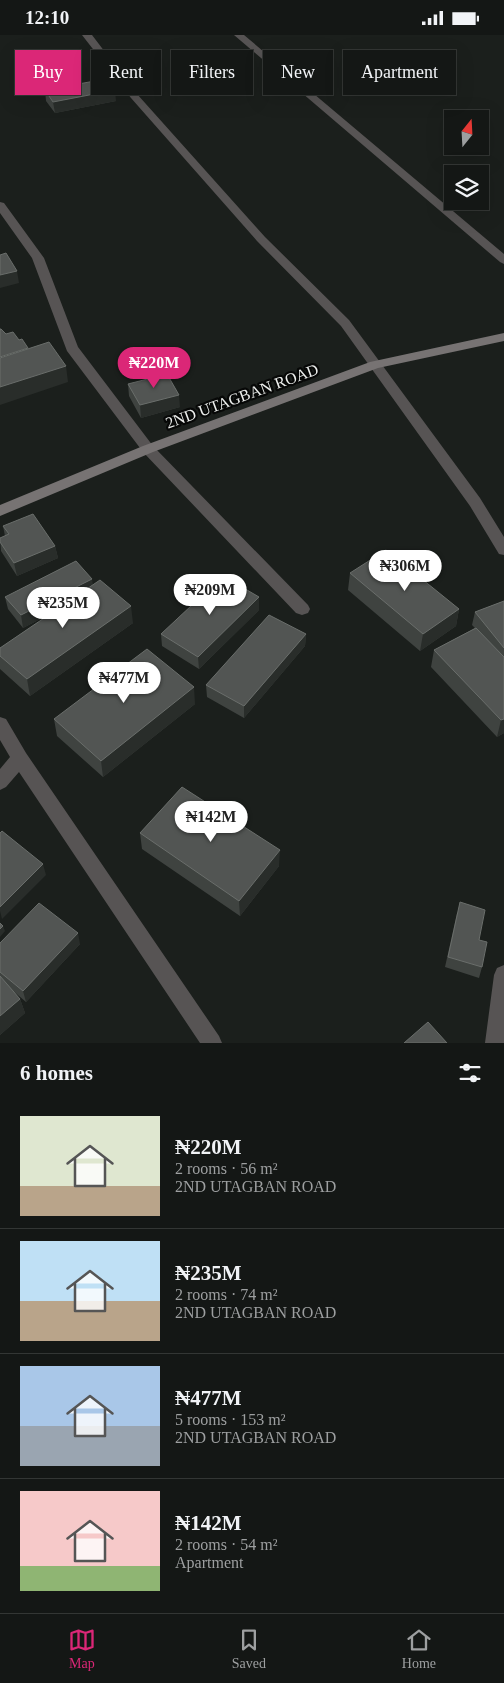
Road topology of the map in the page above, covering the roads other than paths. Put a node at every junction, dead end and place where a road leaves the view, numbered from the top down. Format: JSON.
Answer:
{"nodes":[{"id":1,"x":87,"y":35,"type":"edge"},
{"id":2,"x":239,"y":35,"type":"edge"},
{"id":3,"x":0,"y":205,"type":"edge"},
{"id":4,"x":504,"y":260,"type":"edge"},
{"id":5,"x":504,"y":337,"type":"edge"},
{"id":6,"x":375,"y":365,"type":"junction"},
{"id":7,"x":148,"y":449,"type":"junction"},
{"id":8,"x":0,"y":511,"type":"edge"},
{"id":9,"x":504,"y":551,"type":"edge"},
{"id":10,"x":302,"y":609,"type":"dead end"},
{"id":11,"x":0,"y":724,"type":"edge"},
{"id":12,"x":20,"y":758,"type":"junction"},
{"id":13,"x":0,"y":782,"type":"edge"},
{"id":14,"x":504,"y":975,"type":"edge"},
{"id":15,"x":212,"y":1043,"type":"edge"},
{"id":16,"x":495,"y":1043,"type":"edge"}],
"edges":[{"from":1,"to":6,"type":"street"},
{"from":2,"to":4,"type":"street"},
{"from":3,"to":7,"type":"street"},
{"from":5,"to":6,"type":"street","name":"2ND UTAGBAN ROAD"},
{"from":6,"to":7,"type":"street","name":"2ND UTAGBAN ROAD"},
{"from":6,"to":9,"type":"street"},
{"from":7,"to":8,"type":"street","name":"2ND UTAGBAN ROAD"},
{"from":7,"to":10,"type":"street"},
{"from":11,"to":12,"type":"street"},
{"from":12,"to":13,"type":"street"},
{"from":12,"to":15,"type":"street"},
{"from":14,"to":16,"type":"street"}]}
